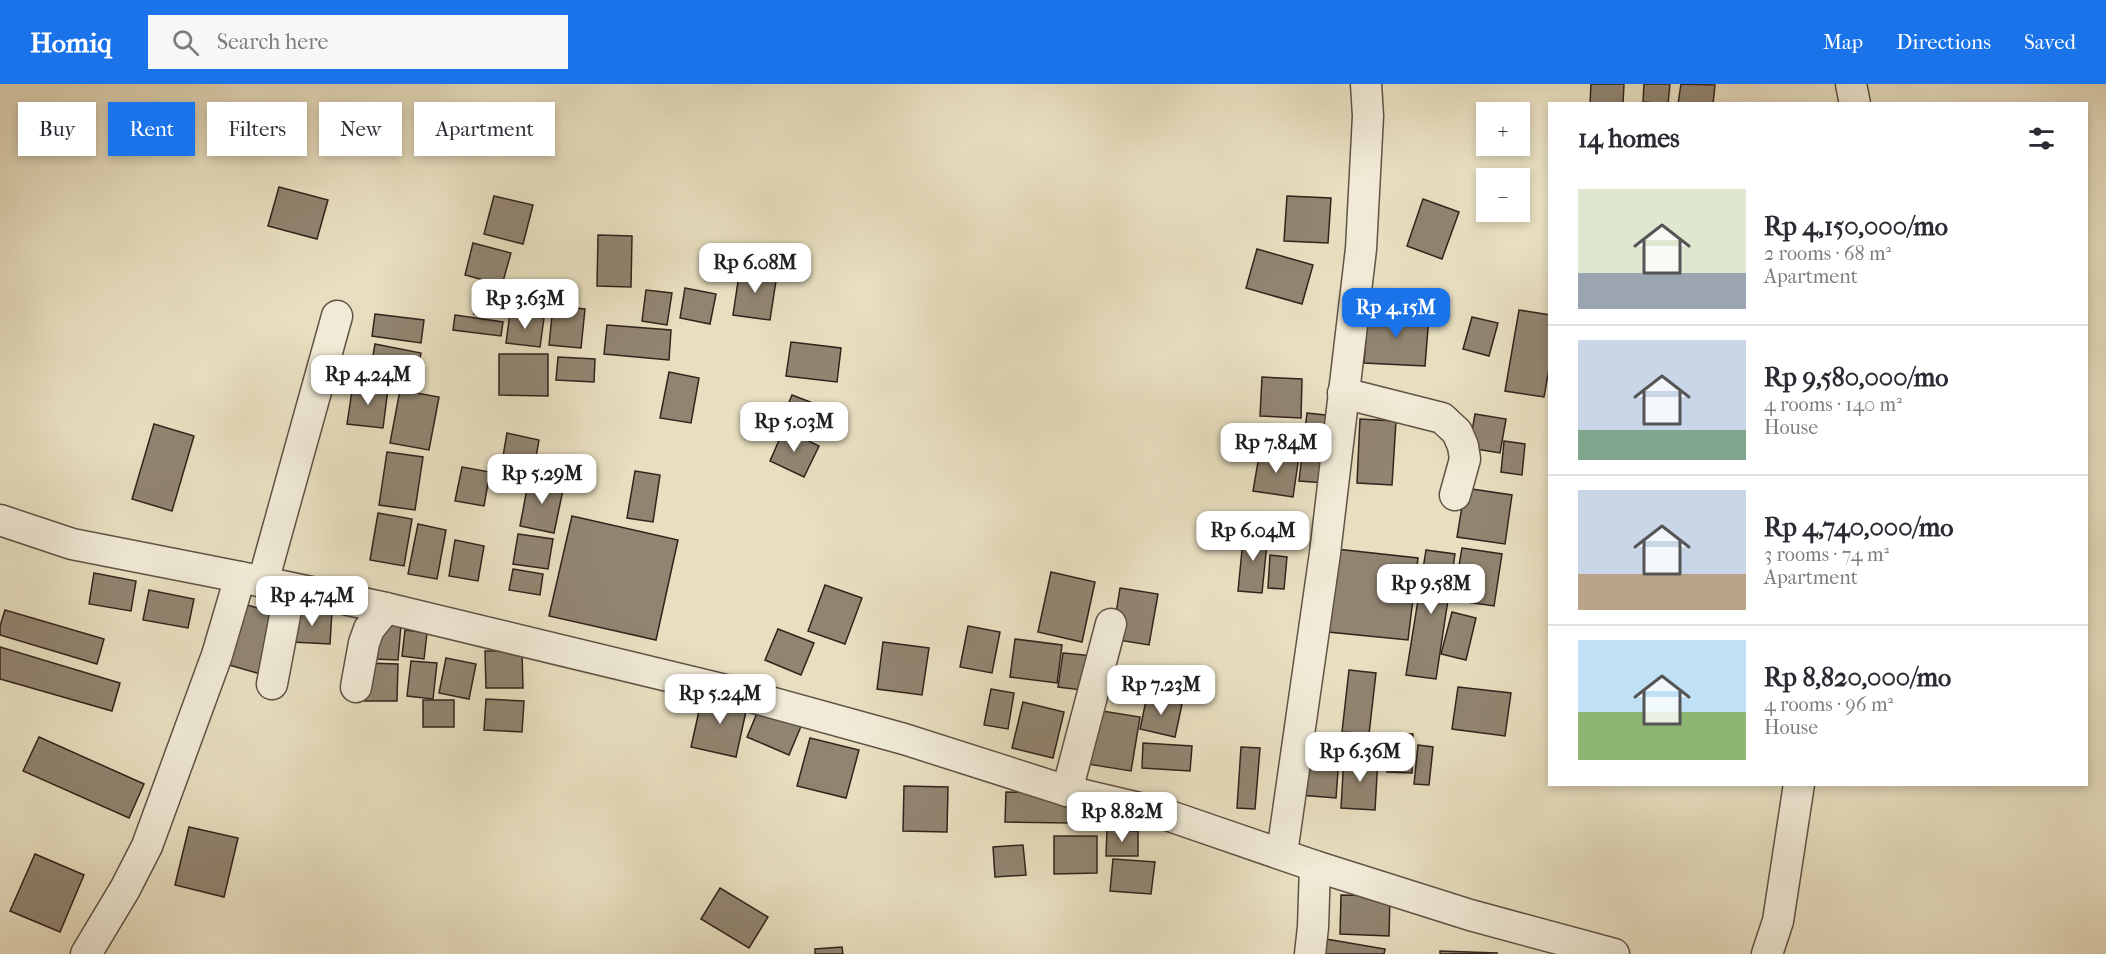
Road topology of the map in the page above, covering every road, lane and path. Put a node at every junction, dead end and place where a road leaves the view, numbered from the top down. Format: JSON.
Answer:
{"nodes":[{"id":1,"x":1366,"y":84,"type":"edge"},
{"id":2,"x":1851,"y":84,"type":"edge"},
{"id":3,"x":1855,"y":102,"type":"edge"},
{"id":4,"x":337,"y":316,"type":"dead end"},
{"id":5,"x":1343,"y":393,"type":"junction"},
{"id":6,"x":1455,"y":495,"type":"dead end"},
{"id":7,"x":0,"y":520,"type":"edge"},
{"id":8,"x":264,"y":583,"type":"junction"},
{"id":9,"x":386,"y":608,"type":"junction"},
{"id":10,"x":1111,"y":624,"type":"dead end"},
{"id":11,"x":272,"y":684,"type":"dead end"},
{"id":12,"x":356,"y":687,"type":"dead end"},
{"id":13,"x":1799,"y":786,"type":"edge"},
{"id":14,"x":1067,"y":791,"type":"junction"},
{"id":15,"x":1282,"y":853,"type":"junction"},
{"id":16,"x":1315,"y":866,"type":"junction"},
{"id":17,"x":86,"y":954,"type":"edge"},
{"id":18,"x":1310,"y":954,"type":"edge"},
{"id":19,"x":1614,"y":954,"type":"edge"},
{"id":20,"x":1767,"y":954,"type":"edge"}],
"edges":[{"from":1,"to":5,"type":"street"},
{"from":2,"to":3,"type":"street"},
{"from":4,"to":8,"type":"street"},
{"from":5,"to":6,"type":"street"},
{"from":5,"to":15,"type":"street"},
{"from":7,"to":8,"type":"street"},
{"from":8,"to":9,"type":"street"},
{"from":8,"to":11,"type":"street"},
{"from":8,"to":17,"type":"street"},
{"from":9,"to":12,"type":"street"},
{"from":9,"to":14,"type":"street"},
{"from":10,"to":14,"type":"street"},
{"from":13,"to":20,"type":"street"},
{"from":14,"to":15,"type":"street"},
{"from":15,"to":16,"type":"street"},
{"from":16,"to":18,"type":"street"},
{"from":16,"to":19,"type":"street"}]}
